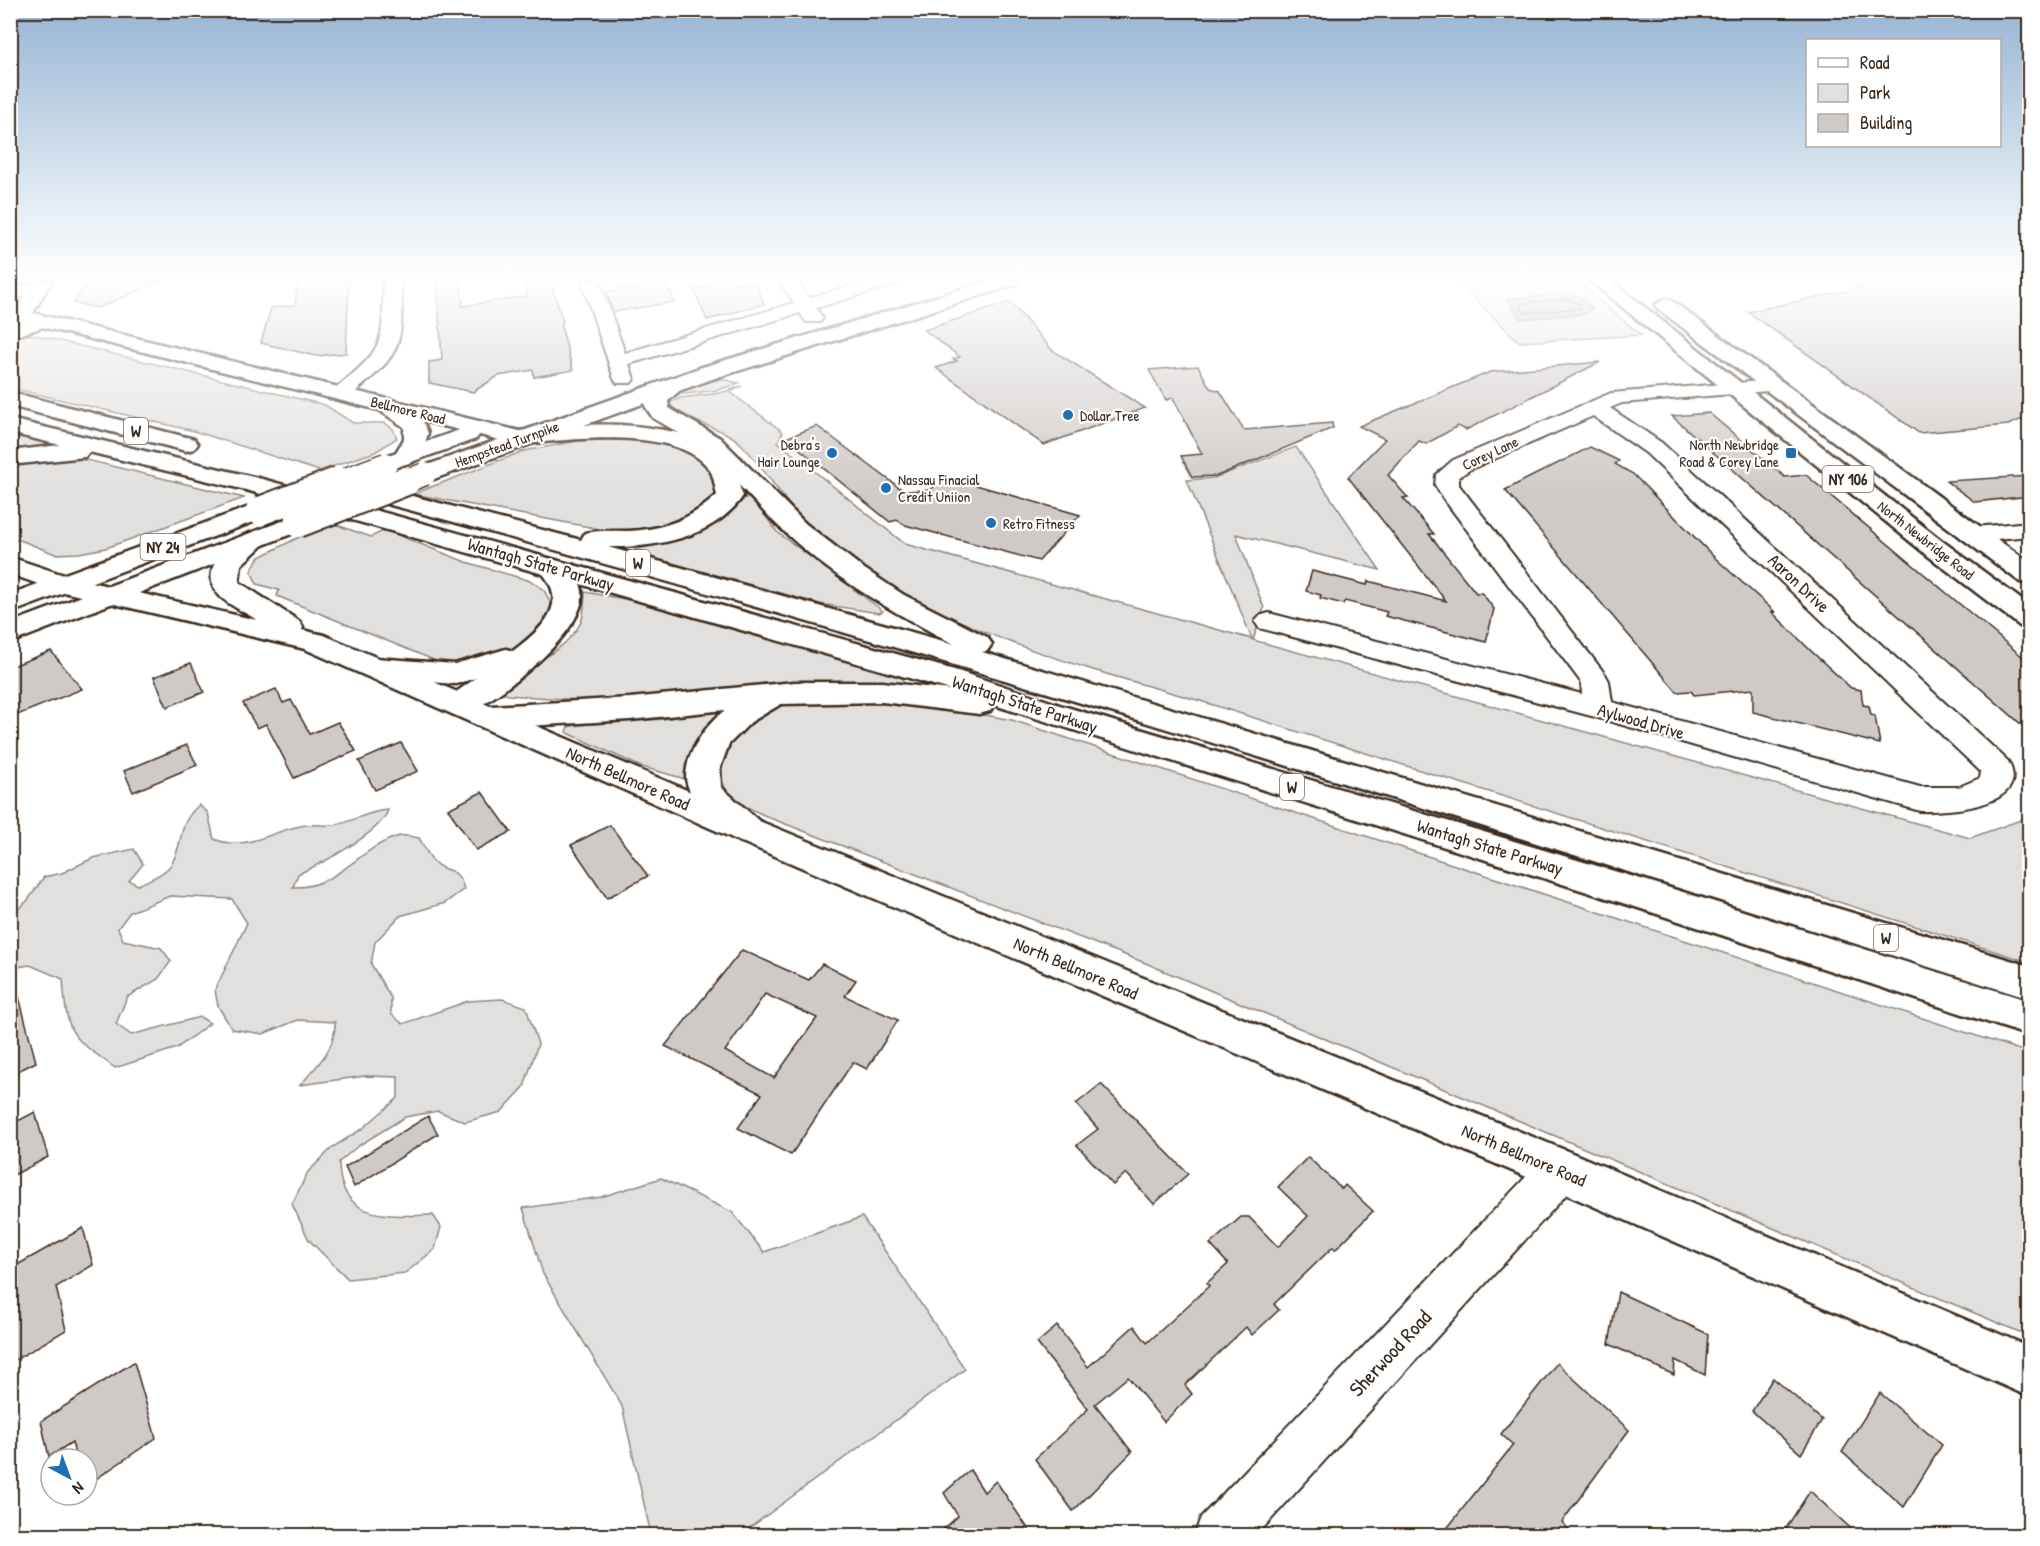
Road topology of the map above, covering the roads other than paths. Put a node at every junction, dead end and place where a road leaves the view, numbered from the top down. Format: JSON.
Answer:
{"nodes":[{"id":1,"x":155,"y":352,"type":"edge"},
{"id":2,"x":387,"y":352,"type":"edge"},
{"id":3,"x":615,"y":352,"type":"edge"},
{"id":4,"x":678,"y":352,"type":"edge"},
{"id":5,"x":774,"y":352,"type":"edge"},
{"id":6,"x":1690,"y":352,"type":"edge"},
{"id":7,"x":1729,"y":352,"type":"edge"},
{"id":8,"x":621,"y":370,"type":"junction"},
{"id":9,"x":676,"y":384,"type":"junction"},
{"id":10,"x":1774,"y":386,"type":"junction"},
{"id":11,"x":603,"y":387,"type":"dead end"},
{"id":12,"x":1736,"y":388,"type":"junction"},
{"id":13,"x":10,"y":394,"type":"edge"},
{"id":14,"x":341,"y":394,"type":"junction"},
{"id":15,"x":10,"y":399,"type":"edge"},
{"id":16,"x":378,"y":403,"type":"junction"},
{"id":17,"x":1593,"y":406,"type":"junction"},
{"id":18,"x":55,"y":409,"type":"junction"},
{"id":19,"x":10,"y":426,"type":"edge"},
{"id":20,"x":517,"y":428,"type":"junction"},
{"id":21,"x":482,"y":429,"type":"junction"},
{"id":22,"x":132,"y":454,"type":"junction"},
{"id":23,"x":10,"y":458,"type":"edge"},
{"id":24,"x":396,"y":461,"type":"junction"},
{"id":25,"x":2030,"y":529,"type":"edge"},
{"id":26,"x":1974,"y":534,"type":"junction"},
{"id":27,"x":255,"y":540,"type":"junction"},
{"id":28,"x":553,"y":552,"type":"junction"},
{"id":29,"x":10,"y":565,"type":"edge"},
{"id":30,"x":2030,"y":576,"type":"edge"},
{"id":31,"x":65,"y":584,"type":"junction"},
{"id":32,"x":112,"y":594,"type":"junction"},
{"id":33,"x":10,"y":604,"type":"edge"},
{"id":34,"x":2030,"y":620,"type":"edge"},
{"id":35,"x":1269,"y":622,"type":"dead end"},
{"id":36,"x":10,"y":634,"type":"edge"},
{"id":37,"x":548,"y":638,"type":"junction"},
{"id":38,"x":314,"y":642,"type":"junction"},
{"id":39,"x":376,"y":668,"type":"junction"},
{"id":40,"x":795,"y":692,"type":"junction"},
{"id":41,"x":1055,"y":698,"type":"junction"},
{"id":42,"x":1598,"y":708,"type":"junction"},
{"id":43,"x":475,"y":711,"type":"junction"},
{"id":44,"x":1997,"y":769,"type":"joint"},
{"id":45,"x":747,"y":830,"type":"junction"},
{"id":46,"x":2030,"y":982,"type":"edge"},
{"id":47,"x":2030,"y":1019,"type":"edge"},
{"id":48,"x":1560,"y":1170,"type":"junction"},
{"id":49,"x":2030,"y":1372,"type":"edge"},
{"id":50,"x":1220,"y":1536,"type":"edge"}],
"edges":[{"from":1,"to":14,"type":"main road","name":"Bellmore Road"},
{"from":2,"to":14,"type":"street"},
{"from":3,"to":8,"type":"street"},
{"from":4,"to":8,"type":"main road"},
{"from":5,"to":9,"type":"main road","name":"Hempstead Turnpike","number":"NY 24"},
{"from":6,"to":12,"type":"main road","name":"North Newbridge Road","number":"NY 106"},
{"from":7,"to":10,"type":"main road","name":"North Newbridge Road","number":"NY 106"},
{"from":8,"to":11,"type":"main road"},
{"from":9,"to":20,"type":"main road","name":"Hempstead Turnpike","number":"NY 24"},
{"from":9,"to":41,"type":"main road"},
{"from":10,"to":12,"type":"street","name":"Corey Lane"},
{"from":10,"to":26,"type":"main road","name":"North Newbridge Road","number":"NY 106"},
{"from":12,"to":17,"type":"street","name":"Corey Lane"},
{"from":12,"to":34,"type":"main road","name":"North Newbridge Road","number":"NY 106"},
{"from":13,"to":18,"type":"main road"},
{"from":14,"to":16,"type":"main road","name":"Bellmore Road"},
{"from":15,"to":18,"type":"main road","name":"Wantagh State Parkway","number":"W"},
{"from":16,"to":21,"type":"main road","name":"Bellmore Road"},
{"from":16,"to":24,"type":"main road"},
{"from":17,"to":42,"type":"street","name":"Corey Lane"},
{"from":17,"to":44,"type":"street","name":"Aaron Drive"},
{"from":18,"to":28,"type":"main road","name":"Wantagh State Parkway","number":"W"},
{"from":19,"to":22,"type":"main road","name":"Wantagh State Parkway","number":"W"},
{"from":20,"to":21,"type":"main road","name":"Bellmore Road"},
{"from":20,"to":27,"type":"main road","name":"Hempstead Turnpike","number":"NY 24","bridge":true},
{"from":20,"to":28,"type":"main road"},
{"from":21,"to":24,"type":"main road","name":"Hempstead Turnpike","number":"NY 24"},
{"from":22,"to":23,"type":"main road"},
{"from":22,"to":28,"type":"main road","name":"Wantagh State Parkway","number":"W"},
{"from":24,"to":31,"type":"main road","name":"Hempstead Turnpike","number":"NY 24","bridge":true},
{"from":25,"to":26,"type":"street"},
{"from":26,"to":30,"type":"main road","name":"North Newbridge Road","number":"NY 106"},
{"from":27,"to":32,"type":"main road","name":"Hempstead Turnpike","number":"NY 24"},
{"from":27,"to":38,"type":"main road"},
{"from":28,"to":37,"type":"main road"},
{"from":28,"to":41,"type":"main road","name":"Wantagh State Parkway","number":"W"},
{"from":29,"to":31,"type":"main road","name":"North Bellmore Road"},
{"from":31,"to":32,"type":"main road","name":"North Bellmore Road"},
{"from":31,"to":33,"type":"main road","name":"Hempstead Turnpike","number":"NY 24"},
{"from":32,"to":36,"type":"main road","name":"Hempstead Turnpike","number":"NY 24"},
{"from":32,"to":38,"type":"main road","name":"North Bellmore Road"},
{"from":35,"to":42,"type":"street","name":"Aylwood Drive"},
{"from":37,"to":39,"type":"main road"},
{"from":37,"to":43,"type":"main road"},
{"from":38,"to":39,"type":"main road","name":"North Bellmore Road"},
{"from":39,"to":43,"type":"main road","name":"North Bellmore Road"},
{"from":40,"to":41,"type":"main road"},
{"from":40,"to":43,"type":"main road"},
{"from":40,"to":45,"type":"main road"},
{"from":41,"to":46,"type":"main road","name":"Wantagh State Parkway","number":"W"},
{"from":41,"to":47,"type":"main road","name":"Wantagh State Parkway","number":"W"},
{"from":42,"to":44,"type":"street","name":"Aylwood Drive"},
{"from":43,"to":45,"type":"main road","name":"North Bellmore Road"},
{"from":45,"to":48,"type":"main road","name":"North Bellmore Road"},
{"from":48,"to":49,"type":"main road","name":"North Bellmore Road"},
{"from":48,"to":50,"type":"street","name":"Sherwood Road"}]}
